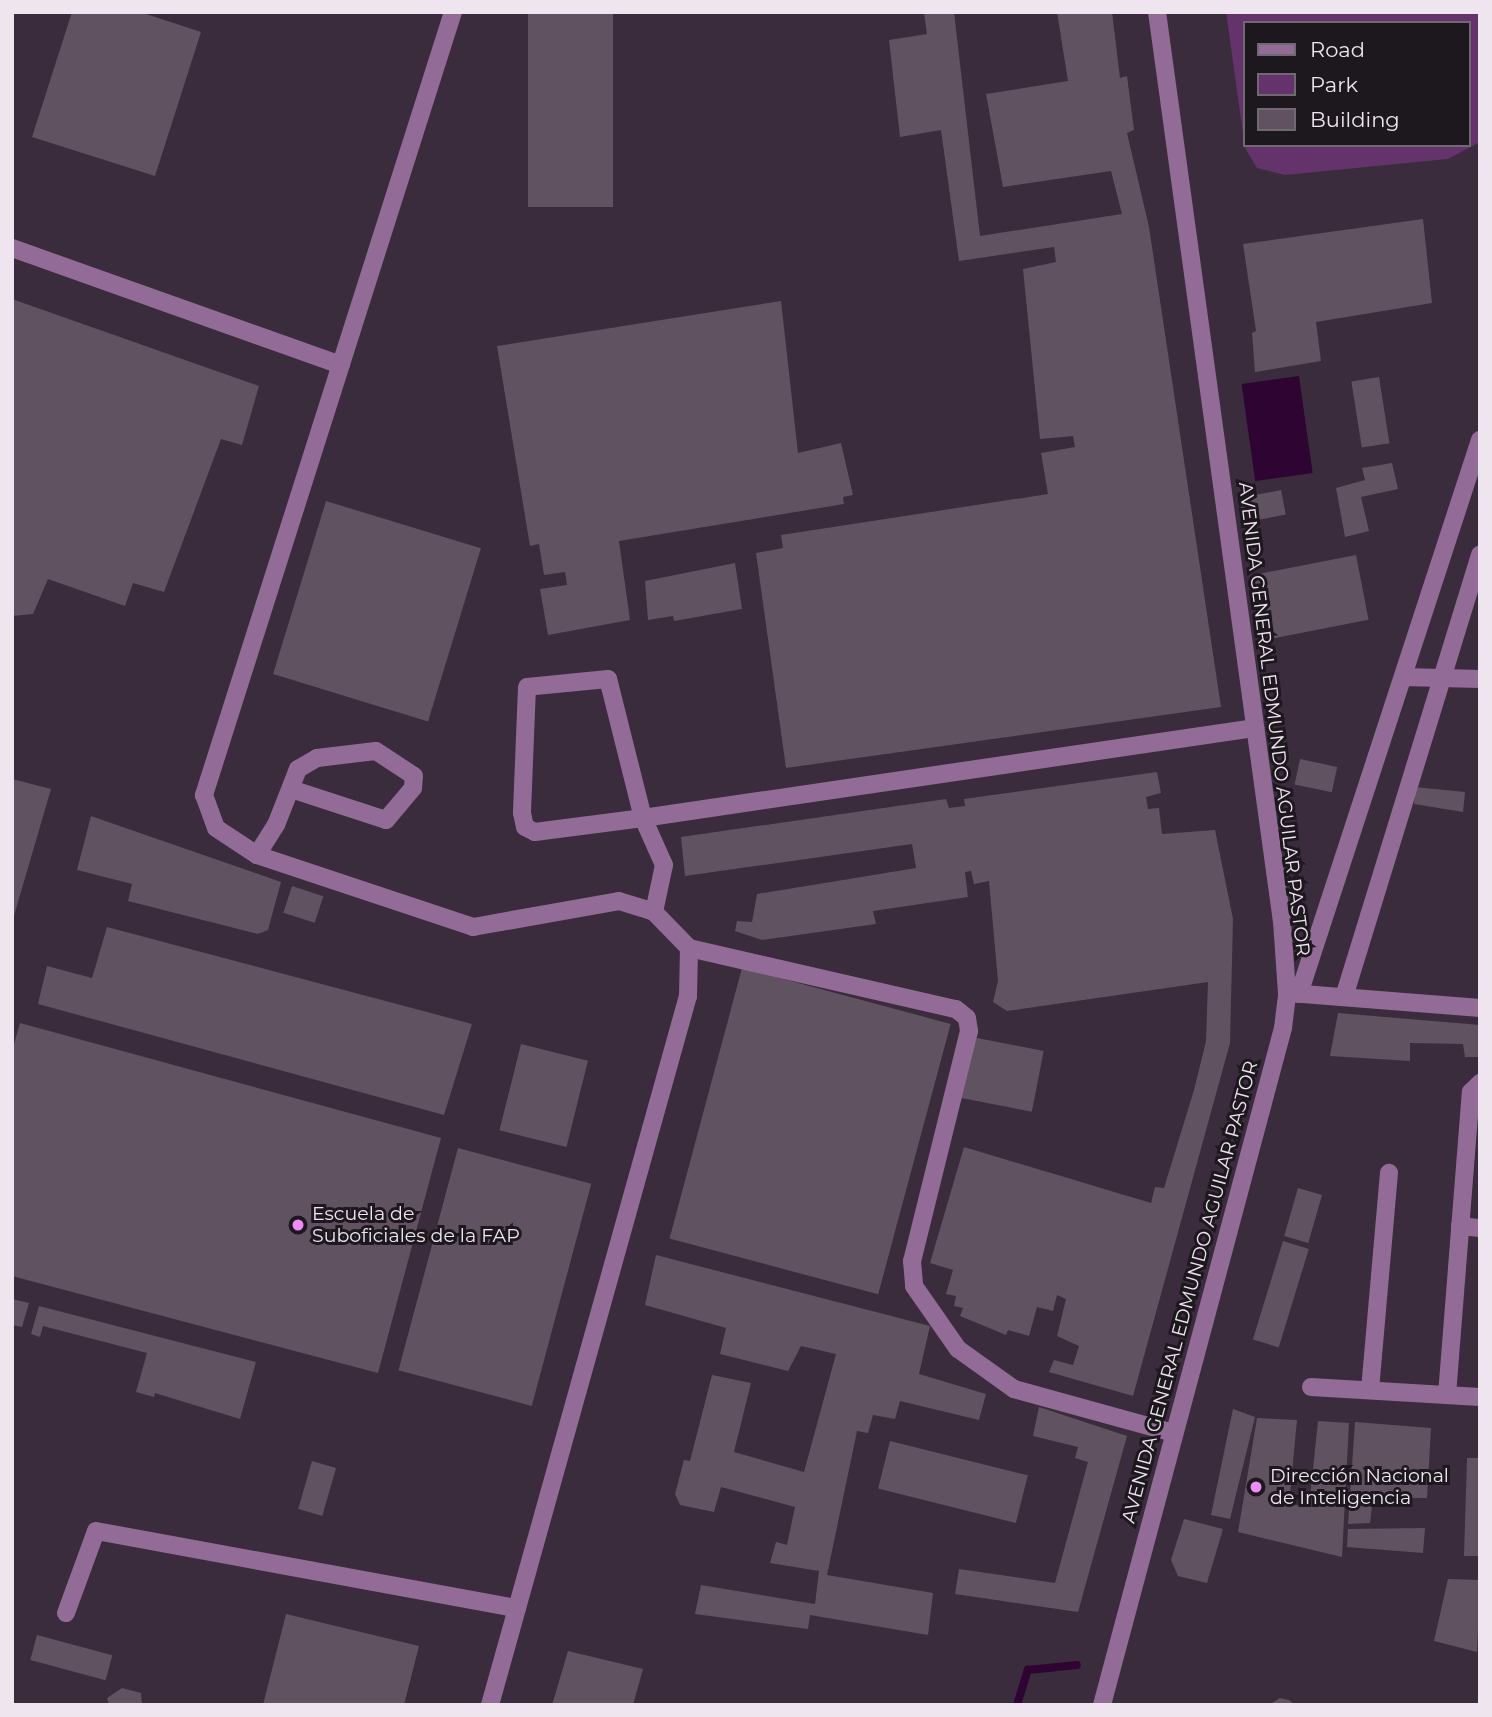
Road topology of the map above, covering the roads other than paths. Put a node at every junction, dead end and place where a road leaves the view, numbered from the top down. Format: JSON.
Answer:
{"nodes":[{"id":1,"x":453,"y":12,"type":"edge"},
{"id":2,"x":1157,"y":12,"type":"edge"},
{"id":3,"x":12,"y":248,"type":"edge"},
{"id":4,"x":341,"y":365,"type":"junction"},
{"id":5,"x":1480,"y":440,"type":"edge"},
{"id":6,"x":1480,"y":554,"type":"edge"},
{"id":7,"x":1403,"y":677,"type":"junction"},
{"id":8,"x":1443,"y":678,"type":"junction"},
{"id":9,"x":1480,"y":679,"type":"edge"},
{"id":10,"x":1255,"y":728,"type":"junction"},
{"id":11,"x":291,"y":789,"type":"junction"},
{"id":12,"x":643,"y":818,"type":"junction"},
{"id":13,"x":257,"y":855,"type":"junction"},
{"id":14,"x":654,"y":912,"type":"junction"},
{"id":15,"x":689,"y":948,"type":"junction"},
{"id":16,"x":1293,"y":994,"type":"junction"},
{"id":17,"x":1344,"y":997,"type":"junction"},
{"id":18,"x":1480,"y":1008,"type":"edge"},
{"id":19,"x":1480,"y":1083,"type":"edge"},
{"id":20,"x":1389,"y":1173,"type":"dead end"},
{"id":21,"x":1460,"y":1226,"type":"junction"},
{"id":22,"x":1480,"y":1228,"type":"edge"},
{"id":23,"x":1311,"y":1387,"type":"dead end"},
{"id":24,"x":1370,"y":1390,"type":"junction"},
{"id":25,"x":1447,"y":1395,"type":"junction"},
{"id":26,"x":1480,"y":1397,"type":"edge"},
{"id":27,"x":1174,"y":1433,"type":"junction"},
{"id":28,"x":517,"y":1608,"type":"junction"},
{"id":29,"x":66,"y":1613,"type":"dead end"},
{"id":30,"x":490,"y":1705,"type":"edge"},
{"id":31,"x":1102,"y":1705,"type":"edge"}],
"edges":[{"from":1,"to":4,"type":"street"},
{"from":2,"to":10,"type":"street","name":"AVENIDA GENERAL EDMUNDO AGUILAR PASTOR"},
{"from":3,"to":4,"type":"street"},
{"from":4,"to":13,"type":"street"},
{"from":5,"to":7,"type":"street"},
{"from":6,"to":8,"type":"street"},
{"from":7,"to":8,"type":"street"},
{"from":7,"to":16,"type":"street"},
{"from":8,"to":9,"type":"street"},
{"from":8,"to":17,"type":"street"},
{"from":10,"to":12,"type":"street"},
{"from":10,"to":16,"type":"street","name":"AVENIDA GENERAL EDMUNDO AGUILAR PASTOR"},
{"from":11,"to":11,"type":"street"},
{"from":11,"to":13,"type":"street"},
{"from":12,"to":12,"type":"street"},
{"from":12,"to":14,"type":"street"},
{"from":13,"to":14,"type":"street"},
{"from":14,"to":15,"type":"street"},
{"from":15,"to":27,"type":"street"},
{"from":15,"to":28,"type":"street"},
{"from":16,"to":17,"type":"street"},
{"from":16,"to":27,"type":"street","name":"AVENIDA GENERAL EDMUNDO AGUILAR PASTOR"},
{"from":17,"to":18,"type":"street"},
{"from":19,"to":21,"type":"street"},
{"from":20,"to":24,"type":"street"},
{"from":21,"to":22,"type":"street"},
{"from":21,"to":25,"type":"street"},
{"from":23,"to":24,"type":"street"},
{"from":24,"to":25,"type":"street"},
{"from":25,"to":26,"type":"street"},
{"from":27,"to":31,"type":"street","name":"AVENIDA GENERAL EDMUNDO AGUILAR PASTOR"},
{"from":28,"to":29,"type":"street"},
{"from":28,"to":30,"type":"street"}]}
